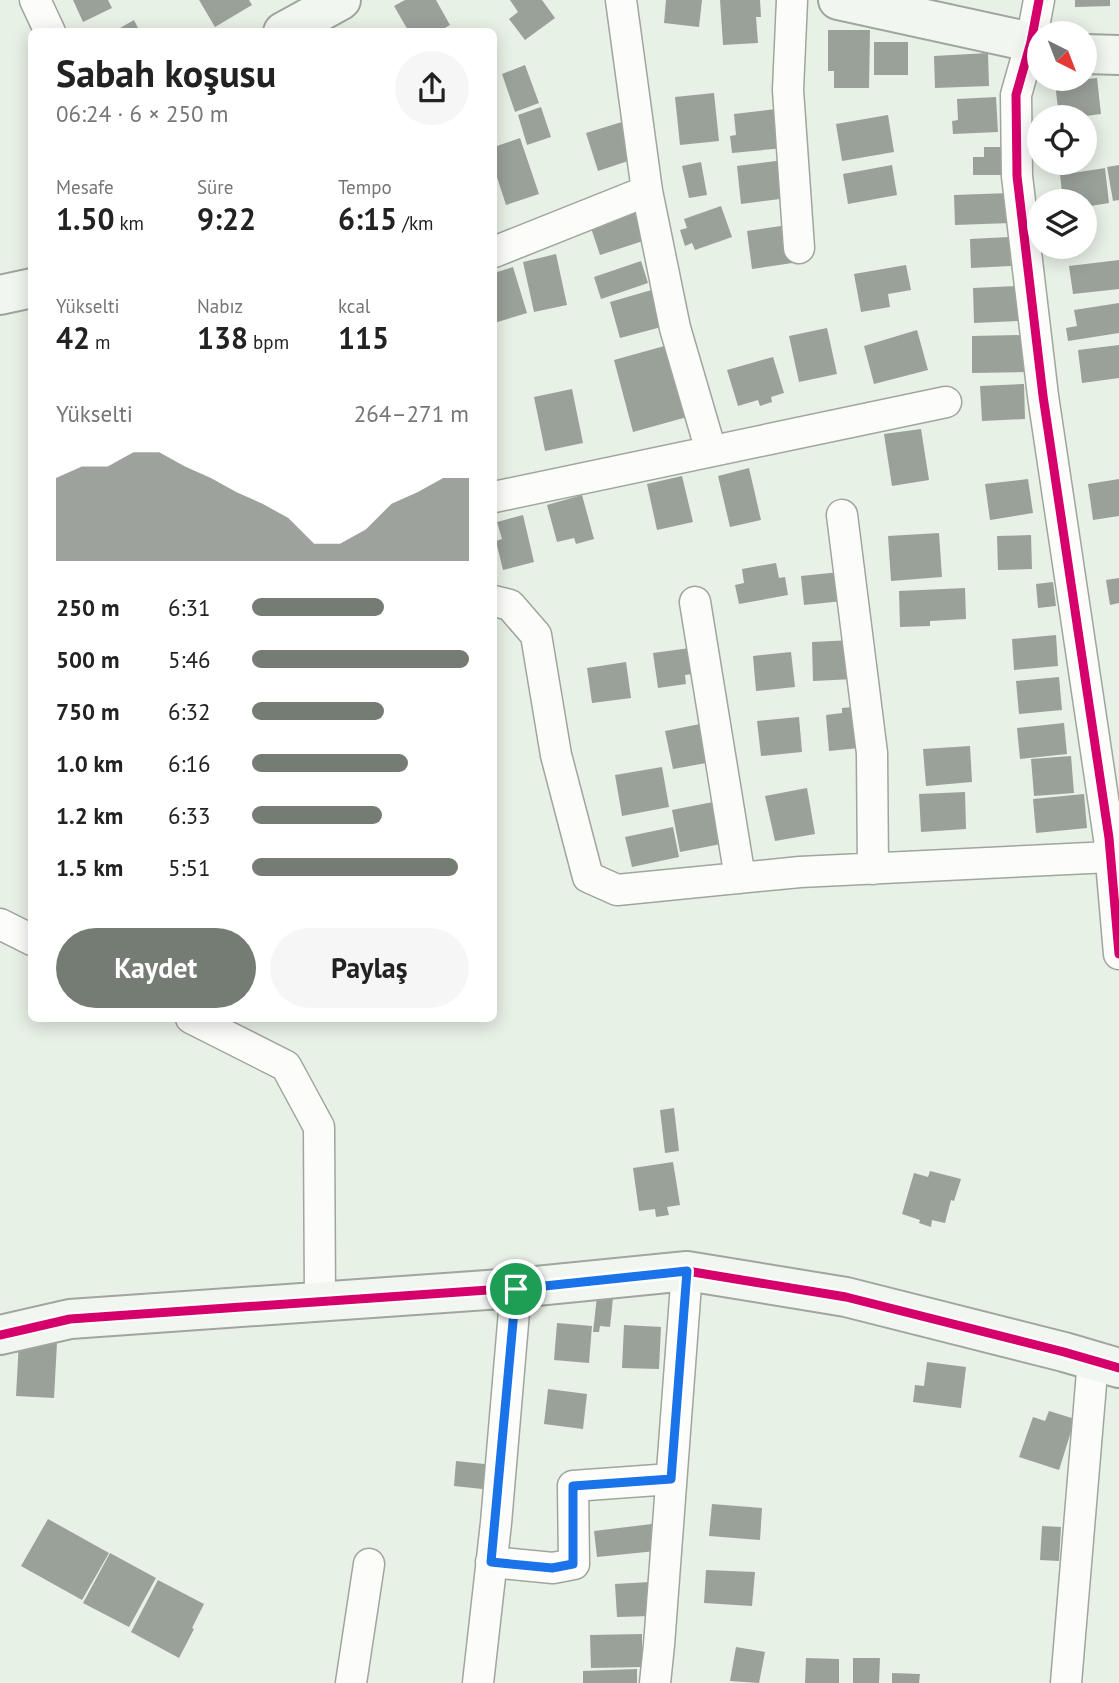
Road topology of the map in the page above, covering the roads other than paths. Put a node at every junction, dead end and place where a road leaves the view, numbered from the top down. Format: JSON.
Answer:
{"nodes":[{"id":1,"x":35,"y":0,"type":"edge"},
{"id":2,"x":341,"y":0,"type":"edge"},
{"id":3,"x":621,"y":0,"type":"edge"},
{"id":4,"x":792,"y":0,"type":"edge"},
{"id":5,"x":838,"y":0,"type":"edge"},
{"id":6,"x":1039,"y":0,"type":"edge"},
{"id":7,"x":1037,"y":21,"type":"edge"},
{"id":8,"x":48,"y":28,"type":"edge"},
{"id":9,"x":290,"y":28,"type":"edge"},
{"id":10,"x":1027,"y":41,"type":"edge"},
{"id":11,"x":1097,"y":54,"type":"edge"},
{"id":12,"x":1119,"y":55,"type":"edge"},
{"id":13,"x":1027,"y":65,"type":"edge"},
{"id":14,"x":647,"y":191,"type":"junction"},
{"id":15,"x":799,"y":248,"type":"dead end"},
{"id":16,"x":497,"y":251,"type":"edge"},
{"id":17,"x":28,"y":289,"type":"edge"},
{"id":18,"x":0,"y":295,"type":"edge"},
{"id":19,"x":946,"y":402,"type":"dead end"},
{"id":20,"x":711,"y":451,"type":"junction"},
{"id":21,"x":497,"y":496,"type":"edge"},
{"id":22,"x":842,"y":515,"type":"dead end"},
{"id":23,"x":497,"y":602,"type":"edge"},
{"id":24,"x":695,"y":603,"type":"dead end"},
{"id":25,"x":1113,"y":844,"type":"edge"},
{"id":26,"x":873,"y":869,"type":"junction"},
{"id":27,"x":740,"y":878,"type":"junction"},
{"id":28,"x":0,"y":924,"type":"edge"},
{"id":29,"x":28,"y":938,"type":"edge"},
{"id":30,"x":1119,"y":954,"type":"edge"},
{"id":31,"x":199,"y":1022,"type":"edge"},
{"id":32,"x":687,"y":1271,"type":"junction"},
{"id":33,"x":516,"y":1289,"type":"junction"},
{"id":34,"x":320,"y":1302,"type":"junction"},
{"id":35,"x":0,"y":1335,"type":"edge"},
{"id":36,"x":1106,"y":1364,"type":"edge"},
{"id":37,"x":671,"y":1479,"type":"junction"},
{"id":38,"x":491,"y":1562,"type":"junction"},
{"id":39,"x":369,"y":1564,"type":"dead end"},
{"id":40,"x":351,"y":1683,"type":"edge"},
{"id":41,"x":478,"y":1683,"type":"edge"},
{"id":42,"x":655,"y":1683,"type":"edge"},
{"id":43,"x":1066,"y":1683,"type":"edge"}],
"edges":[{"from":1,"to":8,"type":"street"},
{"from":2,"to":9,"type":"street"},
{"from":3,"to":14,"type":"street"},
{"from":4,"to":15,"type":"street"},
{"from":5,"to":10,"type":"street"},
{"from":6,"to":7,"type":"street"},
{"from":11,"to":12,"type":"street"},
{"from":13,"to":25,"type":"street"},
{"from":14,"to":16,"type":"street"},
{"from":14,"to":20,"type":"street"},
{"from":17,"to":18,"type":"street"},
{"from":19,"to":20,"type":"street"},
{"from":20,"to":21,"type":"street"},
{"from":22,"to":26,"type":"street"},
{"from":23,"to":27,"type":"street"},
{"from":24,"to":27,"type":"street"},
{"from":25,"to":26,"type":"street"},
{"from":25,"to":30,"type":"street"},
{"from":26,"to":27,"type":"street"},
{"from":28,"to":29,"type":"street"},
{"from":31,"to":34,"type":"street"},
{"from":32,"to":33,"type":"street"},
{"from":32,"to":36,"type":"street"},
{"from":32,"to":37,"type":"street"},
{"from":33,"to":34,"type":"street"},
{"from":33,"to":38,"type":"street"},
{"from":34,"to":35,"type":"street"},
{"from":36,"to":43,"type":"street"},
{"from":37,"to":38,"type":"street"},
{"from":37,"to":42,"type":"street"},
{"from":38,"to":41,"type":"street"},
{"from":39,"to":40,"type":"street"}]}
